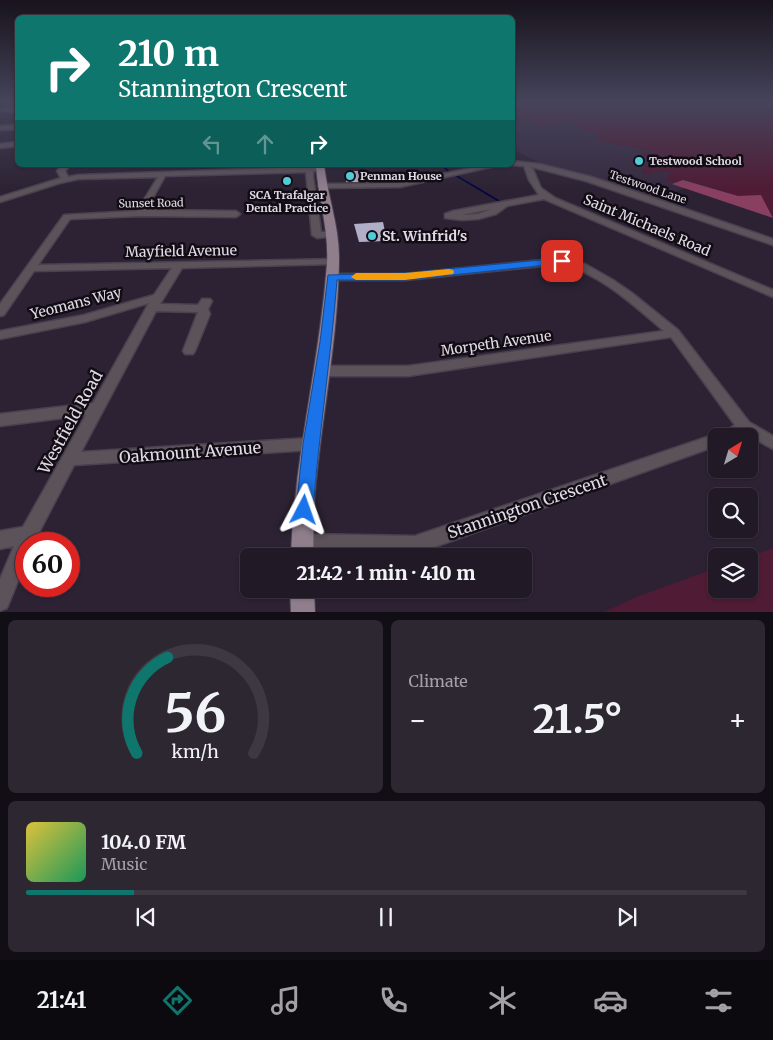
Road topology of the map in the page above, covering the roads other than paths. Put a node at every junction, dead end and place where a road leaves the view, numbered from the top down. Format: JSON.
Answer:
{"nodes":[{"id":1,"x":15,"y":144,"type":"edge"},
{"id":2,"x":0,"y":146,"type":"edge"},
{"id":3,"x":515,"y":163,"type":"edge"},
{"id":4,"x":527,"y":164,"type":"junction"},
{"id":5,"x":64,"y":167,"type":"edge"},
{"id":6,"x":310,"y":167,"type":"edge"},
{"id":7,"x":320,"y":167,"type":"edge"},
{"id":8,"x":484,"y":167,"type":"edge"},
{"id":9,"x":163,"y":174,"type":"junction"},
{"id":10,"x":65,"y":179,"type":"junction"},
{"id":11,"x":322,"y":186,"type":"junction"},
{"id":12,"x":546,"y":196,"type":"junction"},
{"id":13,"x":0,"y":200,"type":"edge"},
{"id":14,"x":504,"y":204,"type":"junction"},
{"id":15,"x":140,"y":213,"type":"junction"},
{"id":16,"x":236,"y":214,"type":"dead end"},
{"id":17,"x":333,"y":234,"type":"junction"},
{"id":18,"x":773,"y":242,"type":"edge"},
{"id":19,"x":179,"y":265,"type":"junction"},
{"id":20,"x":30,"y":268,"type":"junction"},
{"id":21,"x":332,"y":269,"type":"junction"},
{"id":22,"x":773,"y":294,"type":"edge"},
{"id":23,"x":156,"y":302,"type":"junction"},
{"id":24,"x":0,"y":312,"type":"edge"},
{"id":25,"x":674,"y":333,"type":"junction"},
{"id":26,"x":0,"y":335,"type":"edge"},
{"id":27,"x":190,"y":351,"type":"dead end"},
{"id":28,"x":322,"y":371,"type":"junction"},
{"id":29,"x":97,"y":408,"type":"junction"},
{"id":30,"x":0,"y":420,"type":"edge"},
{"id":31,"x":744,"y":426,"type":"junction"},
{"id":32,"x":741,"y":428,"type":"edge"},
{"id":33,"x":708,"y":443,"type":"edge"},
{"id":34,"x":773,"y":443,"type":"edge"},
{"id":35,"x":310,"y":444,"type":"junction"},
{"id":36,"x":70,"y":459,"type":"junction"},
{"id":37,"x":30,"y":532,"type":"edge"},
{"id":38,"x":15,"y":537,"type":"edge"},
{"id":39,"x":0,"y":540,"type":"edge"},
{"id":40,"x":302,"y":548,"type":"edge"},
{"id":41,"x":347,"y":548,"type":"edge"},
{"id":42,"x":15,"y":565,"type":"edge"},
{"id":43,"x":302,"y":598,"type":"edge"},
{"id":44,"x":0,"y":600,"type":"edge"},
{"id":45,"x":303,"y":612,"type":"edge"}],
"edges":[{"from":1,"to":2,"type":"street"},
{"from":3,"to":4,"type":"street","name":"Testwood Lane"},
{"from":4,"to":12,"type":"street","name":"Saint Michaels Road"},
{"from":4,"to":18,"type":"street","name":"Testwood Lane"},
{"from":5,"to":10,"type":"street"},
{"from":6,"to":7,"type":"street"},
{"from":6,"to":9,"type":"street"},
{"from":6,"to":17,"type":"street"},
{"from":7,"to":11,"type":"main road"},
{"from":8,"to":11,"type":"street"},
{"from":9,"to":10,"type":"street"},
{"from":9,"to":15,"type":"street"},
{"from":10,"to":13,"type":"street"},
{"from":11,"to":17,"type":"main road"},
{"from":12,"to":14,"type":"street"},
{"from":12,"to":22,"type":"street","name":"Saint Michaels Road"},
{"from":14,"to":14,"type":"street"},
{"from":15,"to":16,"type":"street","name":"Sunset Road"},
{"from":15,"to":20,"type":"street","name":"Sunset Road"},
{"from":17,"to":21,"type":"main road"},
{"from":19,"to":20,"type":"street","name":"Mayfield Avenue"},
{"from":19,"to":21,"type":"street","name":"Mayfield Avenue"},
{"from":19,"to":23,"type":"street","name":"Westfield Road"},
{"from":20,"to":24,"type":"street","name":"Sunset Road"},
{"from":21,"to":25,"type":"street"},
{"from":21,"to":28,"type":"main road"},
{"from":23,"to":26,"type":"street","name":"Yeomans Way"},
{"from":23,"to":27,"type":"street","name":"Yeomans Way"},
{"from":23,"to":29,"type":"street","name":"Westfield Road"},
{"from":25,"to":28,"type":"street","name":"Morpeth Avenue"},
{"from":25,"to":31,"type":"street"},
{"from":28,"to":35,"type":"main road"},
{"from":29,"to":30,"type":"street"},
{"from":29,"to":36,"type":"street","name":"Westfield Road"},
{"from":31,"to":32,"type":"street"},
{"from":31,"to":34,"type":"street"},
{"from":33,"to":41,"type":"street","name":"Stannington Crescent"},
{"from":35,"to":36,"type":"street","name":"Oakmount Avenue"},
{"from":35,"to":40,"type":"main road"},
{"from":36,"to":37,"type":"street","name":"Westfield Road"},
{"from":38,"to":39,"type":"street"},
{"from":42,"to":44,"type":"street","name":"Westfield Road"},
{"from":43,"to":45,"type":"main road"}]}
